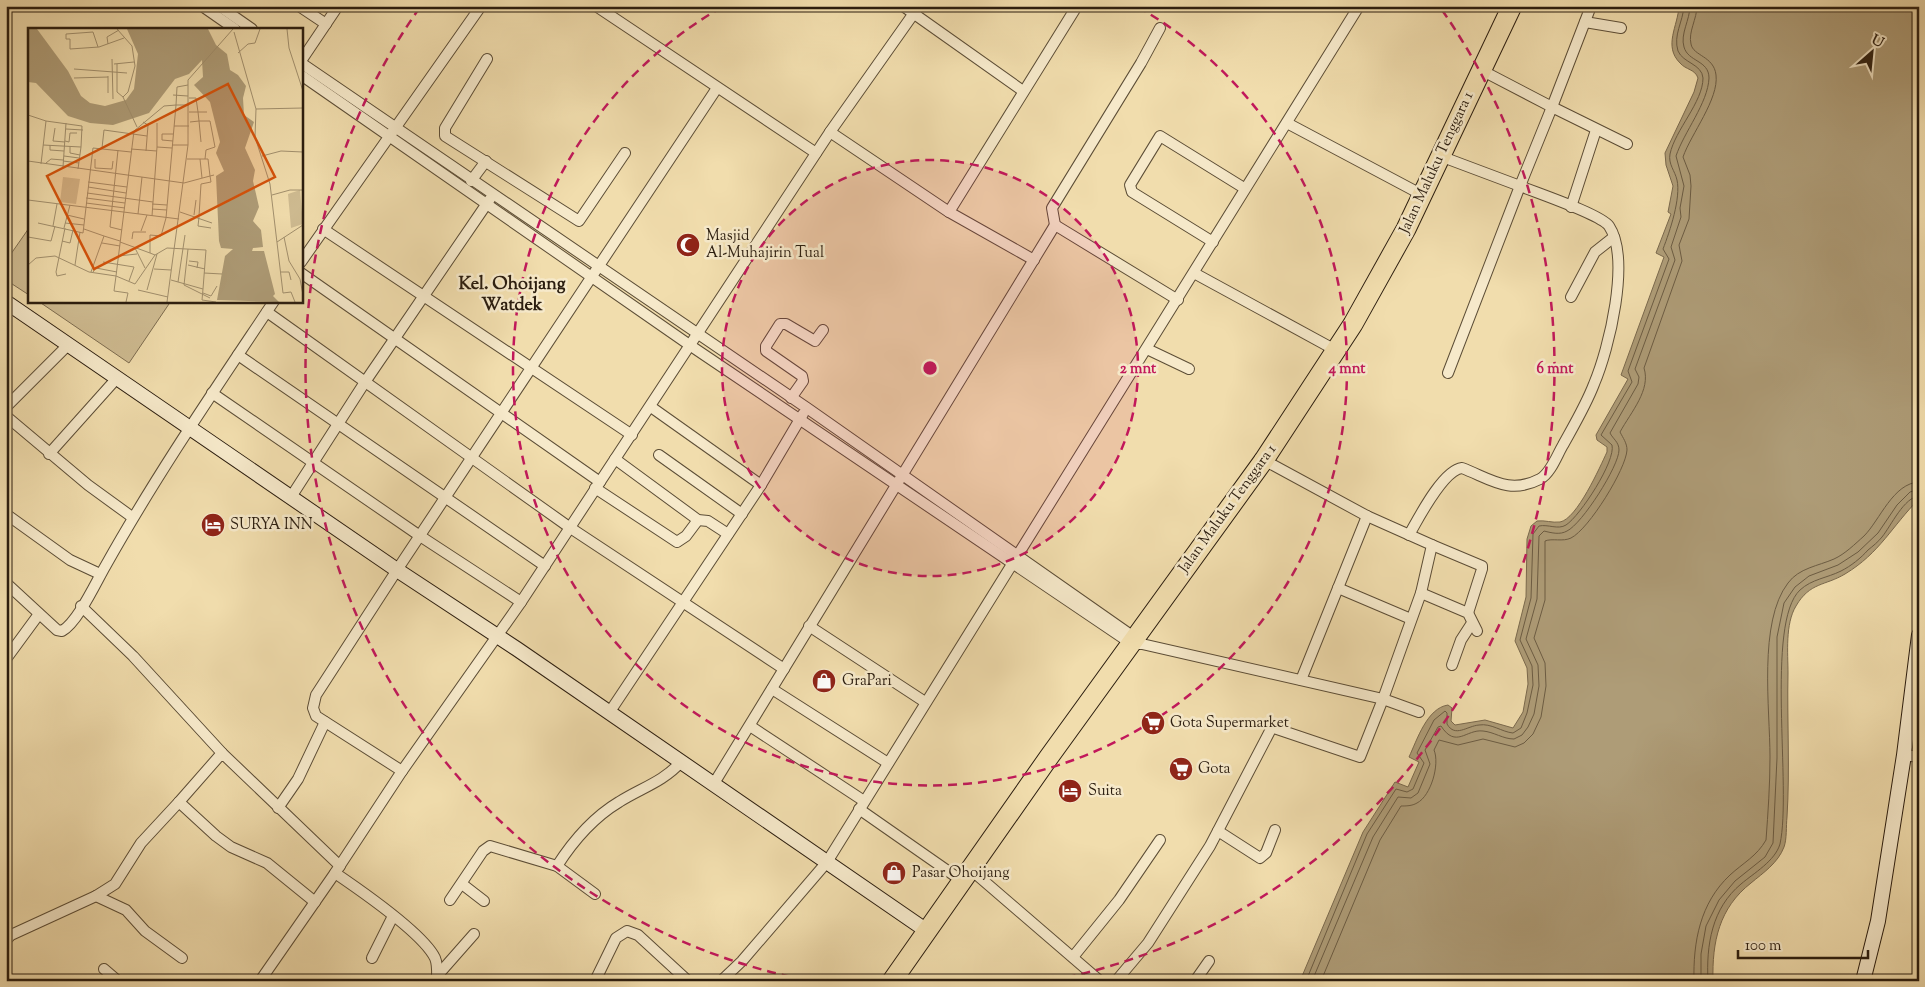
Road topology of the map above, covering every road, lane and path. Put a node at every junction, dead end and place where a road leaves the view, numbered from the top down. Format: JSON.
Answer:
{"nodes":[{"id":1,"x":202,"y":6,"type":"edge"},
{"id":2,"x":219,"y":6,"type":"edge"},
{"id":3,"x":299,"y":6,"type":"edge"},
{"id":4,"x":338,"y":6,"type":"edge"},
{"id":5,"x":481,"y":6,"type":"edge"},
{"id":6,"x":596,"y":6,"type":"edge"},
{"id":7,"x":903,"y":6,"type":"edge"},
{"id":8,"x":1077,"y":6,"type":"edge"},
{"id":9,"x":1359,"y":6,"type":"edge"},
{"id":10,"x":1509,"y":6,"type":"edge"},
{"id":11,"x":1591,"y":6,"type":"edge"},
{"id":12,"x":916,"y":10,"type":"edge"},
{"id":13,"x":1585,"y":22,"type":"junction"},
{"id":14,"x":326,"y":24,"type":"junction"},
{"id":15,"x":233,"y":28,"type":"edge"},
{"id":16,"x":251,"y":28,"type":"edge"},
{"id":17,"x":1160,"y":28,"type":"dead end"},
{"id":18,"x":1621,"y":28,"type":"dead end"},
{"id":19,"x":486,"y":59,"type":"dead end"},
{"id":20,"x":302,"y":60,"type":"edge"},
{"id":21,"x":302,"y":63,"type":"edge"},
{"id":22,"x":1481,"y":70,"type":"junction"},
{"id":23,"x":302,"y":76,"type":"edge"},
{"id":24,"x":716,"y":88,"type":"junction"},
{"id":25,"x":1023,"y":90,"type":"junction"},
{"id":26,"x":1552,"y":107,"type":"junction"},
{"id":27,"x":1287,"y":123,"type":"junction"},
{"id":28,"x":1596,"y":130,"type":"junction"},
{"id":29,"x":391,"y":132,"type":"junction"},
{"id":30,"x":830,"y":132,"type":"junction"},
{"id":31,"x":1627,"y":144,"type":"dead end"},
{"id":32,"x":625,"y":152,"type":"dead end"},
{"id":33,"x":816,"y":153,"type":"junction"},
{"id":34,"x":1440,"y":156,"type":"junction"},
{"id":35,"x":486,"y":162,"type":"junction"},
{"id":36,"x":471,"y":181,"type":"junction"},
{"id":37,"x":1520,"y":186,"type":"junction"},
{"id":38,"x":1244,"y":188,"type":"junction"},
{"id":39,"x":1415,"y":191,"type":"junction"},
{"id":40,"x":490,"y":199,"type":"junction"},
{"id":41,"x":1571,"y":207,"type":"junction"},
{"id":42,"x":949,"y":212,"type":"junction"},
{"id":43,"x":1055,"y":226,"type":"junction"},
{"id":44,"x":323,"y":229,"type":"junction"},
{"id":45,"x":1614,"y":237,"type":"junction"},
{"id":46,"x":1214,"y":242,"type":"junction"},
{"id":47,"x":302,"y":260,"type":"edge"},
{"id":48,"x":1034,"y":260,"type":"junction"},
{"id":49,"x":599,"y":267,"type":"junction"},
{"id":50,"x":1194,"y":273,"type":"junction"},
{"id":51,"x":302,"y":275,"type":"edge"},
{"id":52,"x":592,"y":277,"type":"junction"},
{"id":53,"x":423,"y":297,"type":"junction"},
{"id":54,"x":1571,"y":297,"type":"dead end"},
{"id":55,"x":1178,"y":300,"type":"junction"},
{"id":56,"x":6,"y":302,"type":"edge"},
{"id":57,"x":273,"y":302,"type":"edge"},
{"id":58,"x":267,"y":312,"type":"junction"},
{"id":59,"x":823,"y":330,"type":"dead end"},
{"id":60,"x":698,"y":335,"type":"junction"},
{"id":61,"x":395,"y":338,"type":"junction"},
{"id":62,"x":68,"y":344,"type":"junction"},
{"id":63,"x":691,"y":346,"type":"junction"},
{"id":64,"x":1328,"y":346,"type":"junction"},
{"id":65,"x":1148,"y":349,"type":"junction"},
{"id":66,"x":238,"y":355,"type":"junction"},
{"id":67,"x":530,"y":368,"type":"junction"},
{"id":68,"x":1189,"y":370,"type":"dead end"},
{"id":69,"x":1448,"y":373,"type":"dead end"},
{"id":70,"x":117,"y":378,"type":"junction"},
{"id":71,"x":365,"y":382,"type":"junction"},
{"id":72,"x":212,"y":393,"type":"junction"},
{"id":73,"x":792,"y":398,"type":"junction"},
{"id":74,"x":6,"y":407,"type":"edge"},
{"id":75,"x":651,"y":407,"type":"junction"},
{"id":76,"x":806,"y":408,"type":"junction"},
{"id":77,"x":501,"y":414,"type":"junction"},
{"id":78,"x":6,"y":416,"type":"edge"},
{"id":79,"x":801,"y":419,"type":"junction"},
{"id":80,"x":339,"y":424,"type":"junction"},
{"id":81,"x":191,"y":427,"type":"junction"},
{"id":82,"x":632,"y":435,"type":"junction"},
{"id":83,"x":49,"y":454,"type":"junction"},
{"id":84,"x":659,"y":455,"type":"dead end"},
{"id":85,"x":471,"y":458,"type":"junction"},
{"id":86,"x":1260,"y":458,"type":"junction"},
{"id":87,"x":615,"y":459,"type":"junction"},
{"id":88,"x":312,"y":462,"type":"junction"},
{"id":89,"x":900,"y":482,"type":"junction"},
{"id":90,"x":598,"y":485,"type":"junction"},
{"id":91,"x":762,"y":485,"type":"junction"},
{"id":92,"x":291,"y":498,"type":"junction"},
{"id":93,"x":445,"y":498,"type":"junction"},
{"id":94,"x":6,"y":514,"type":"edge"},
{"id":95,"x":742,"y":514,"type":"junction"},
{"id":96,"x":1367,"y":516,"type":"junction"},
{"id":97,"x":132,"y":517,"type":"junction"},
{"id":98,"x":698,"y":520,"type":"junction"},
{"id":99,"x":569,"y":527,"type":"junction"},
{"id":100,"x":728,"y":534,"type":"junction"},
{"id":101,"x":1409,"y":535,"type":"junction"},
{"id":102,"x":420,"y":536,"type":"junction"},
{"id":103,"x":1432,"y":545,"type":"junction"},
{"id":104,"x":1016,"y":560,"type":"junction"},
{"id":105,"x":544,"y":566,"type":"junction"},
{"id":106,"x":397,"y":570,"type":"junction"},
{"id":107,"x":100,"y":574,"type":"junction"},
{"id":108,"x":6,"y":583,"type":"edge"},
{"id":109,"x":1338,"y":588,"type":"junction"},
{"id":110,"x":1421,"y":593,"type":"junction"},
{"id":111,"x":521,"y":602,"type":"junction"},
{"id":112,"x":683,"y":604,"type":"junction"},
{"id":113,"x":82,"y":606,"type":"junction"},
{"id":114,"x":39,"y":614,"type":"junction"},
{"id":115,"x":1411,"y":619,"type":"junction"},
{"id":116,"x":1472,"y":622,"type":"junction"},
{"id":117,"x":809,"y":626,"type":"junction"},
{"id":118,"x":497,"y":636,"type":"junction"},
{"id":119,"x":1919,"y":636,"type":"edge"},
{"id":120,"x":1132,"y":639,"type":"junction"},
{"id":121,"x":6,"y":659,"type":"edge"},
{"id":122,"x":1452,"y":665,"type":"dead end"},
{"id":123,"x":784,"y":669,"type":"junction"},
{"id":124,"x":1301,"y":680,"type":"junction"},
{"id":125,"x":772,"y":689,"type":"junction"},
{"id":126,"x":1383,"y":699,"type":"junction"},
{"id":127,"x":925,"y":702,"type":"junction"},
{"id":128,"x":1419,"y":712,"type":"dead end"},
{"id":129,"x":609,"y":713,"type":"junction"},
{"id":130,"x":325,"y":722,"type":"junction"},
{"id":131,"x":750,"y":726,"type":"junction"},
{"id":132,"x":222,"y":753,"type":"junction"},
{"id":133,"x":1904,"y":755,"type":"junction"},
{"id":134,"x":1919,"y":757,"type":"edge"},
{"id":135,"x":681,"y":762,"type":"junction"},
{"id":136,"x":888,"y":763,"type":"junction"},
{"id":137,"x":402,"y":771,"type":"junction"},
{"id":138,"x":713,"y":785,"type":"junction"},
{"id":139,"x":180,"y":802,"type":"junction"},
{"id":140,"x":862,"y":805,"type":"junction"},
{"id":141,"x":278,"y":808,"type":"junction"},
{"id":142,"x":1275,"y":830,"type":"dead end"},
{"id":143,"x":1218,"y":831,"type":"junction"},
{"id":144,"x":1160,"y":840,"type":"dead end"},
{"id":145,"x":827,"y":862,"type":"junction"},
{"id":146,"x":556,"y":866,"type":"junction"},
{"id":147,"x":338,"y":870,"type":"junction"},
{"id":148,"x":962,"y":873,"type":"junction"},
{"id":149,"x":462,"y":884,"type":"junction"},
{"id":150,"x":113,"y":886,"type":"junction"},
{"id":151,"x":595,"y":894,"type":"dead end"},
{"id":152,"x":96,"y":896,"type":"junction"},
{"id":153,"x":450,"y":900,"type":"dead end"},
{"id":154,"x":315,"y":902,"type":"junction"},
{"id":155,"x":484,"y":902,"type":"dead end"},
{"id":156,"x":118,"y":904,"type":"junction"},
{"id":157,"x":393,"y":916,"type":"junction"},
{"id":158,"x":923,"y":929,"type":"junction"},
{"id":159,"x":474,"y":934,"type":"dead end"},
{"id":160,"x":6,"y":940,"type":"edge"},
{"id":161,"x":1073,"y":957,"type":"junction"},
{"id":162,"x":182,"y":958,"type":"dead end"},
{"id":163,"x":372,"y":958,"type":"dead end"},
{"id":164,"x":1209,"y":961,"type":"dead end"},
{"id":165,"x":104,"y":969,"type":"dead end"},
{"id":166,"x":437,"y":978,"type":"edge"},
{"id":167,"x":262,"y":980,"type":"edge"},
{"id":168,"x":118,"y":981,"type":"edge"},
{"id":169,"x":594,"y":981,"type":"edge"},
{"id":170,"x":688,"y":981,"type":"edge"},
{"id":171,"x":721,"y":981,"type":"edge"},
{"id":172,"x":882,"y":981,"type":"edge"},
{"id":173,"x":892,"y":981,"type":"edge"},
{"id":174,"x":1100,"y":981,"type":"edge"},
{"id":175,"x":1116,"y":981,"type":"edge"},
{"id":176,"x":1195,"y":981,"type":"edge"},
{"id":177,"x":1863,"y":981,"type":"edge"}],
"edges":[{"from":1,"to":15,"type":"street"},
{"from":2,"to":16,"type":"street"},
{"from":3,"to":14,"type":"street"},
{"from":4,"to":14,"type":"street"},
{"from":5,"to":29,"type":"street"},
{"from":6,"to":24,"type":"street"},
{"from":7,"to":12,"type":"street"},
{"from":8,"to":25,"type":"street"},
{"from":9,"to":27,"type":"street"},
{"from":10,"to":22,"type":"highway","name":"Jalan Maluku Tenggara 1"},
{"from":10,"to":39,"type":"highway","name":"Jalan Maluku Tenggara 1"},
{"from":11,"to":13,"type":"street"},
{"from":12,"to":25,"type":"street"},
{"from":12,"to":30,"type":"street"},
{"from":13,"to":18,"type":"street"},
{"from":13,"to":26,"type":"street"},
{"from":14,"to":20,"type":"street"},
{"from":17,"to":43,"type":"street"},
{"from":19,"to":35,"type":"street"},
{"from":21,"to":29,"type":"street"},
{"from":22,"to":26,"type":"street"},
{"from":22,"to":34,"type":"highway","name":"Jalan Maluku Tenggara 1"},
{"from":23,"to":29,"type":"street"},
{"from":24,"to":33,"type":"street"},
{"from":24,"to":49,"type":"street"},
{"from":25,"to":42,"type":"street"},
{"from":26,"to":28,"type":"street"},
{"from":26,"to":37,"type":"street"},
{"from":27,"to":38,"type":"street"},
{"from":27,"to":39,"type":"street"},
{"from":28,"to":31,"type":"street"},
{"from":28,"to":41,"type":"street"},
{"from":29,"to":36,"type":"street"},
{"from":29,"to":40,"type":"street"},
{"from":29,"to":44,"type":"street"},
{"from":30,"to":33,"type":"street"},
{"from":30,"to":42,"type":"street"},
{"from":32,"to":35,"type":"street"},
{"from":33,"to":60,"type":"street"},
{"from":34,"to":37,"type":"street"},
{"from":34,"to":86,"type":"highway","name":"Jalan Maluku Tenggara 1"},
{"from":35,"to":36,"type":"street"},
{"from":36,"to":40,"type":"street"},
{"from":37,"to":41,"type":"street"},
{"from":37,"to":69,"type":"street"},
{"from":38,"to":46,"type":"street"},
{"from":38,"to":46,"type":"street"},
{"from":39,"to":64,"type":"highway","name":"Jalan Maluku Tenggara 1"},
{"from":40,"to":49,"type":"street"},
{"from":40,"to":52,"type":"street"},
{"from":40,"to":53,"type":"street"},
{"from":41,"to":45,"type":"street"},
{"from":42,"to":48,"type":"street"},
{"from":43,"to":48,"type":"street"},
{"from":43,"to":55,"type":"street"},
{"from":44,"to":47,"type":"street"},
{"from":44,"to":53,"type":"street"},
{"from":45,"to":54,"type":"street"},
{"from":45,"to":101,"type":"street"},
{"from":46,"to":50,"type":"street"},
{"from":48,"to":89,"type":"street"},
{"from":49,"to":52,"type":"street"},
{"from":49,"to":60,"type":"street"},
{"from":50,"to":55,"type":"street"},
{"from":50,"to":64,"type":"street"},
{"from":51,"to":61,"type":"street"},
{"from":52,"to":63,"type":"street"},
{"from":52,"to":67,"type":"street"},
{"from":53,"to":61,"type":"street"},
{"from":53,"to":67,"type":"street"},
{"from":55,"to":65,"type":"street"},
{"from":56,"to":62,"type":"street"},
{"from":57,"to":58,"type":"street"},
{"from":58,"to":66,"type":"street"},
{"from":58,"to":71,"type":"street"},
{"from":59,"to":73,"type":"street"},
{"from":60,"to":63,"type":"street"},
{"from":60,"to":73,"type":"street"},
{"from":61,"to":71,"type":"street"},
{"from":61,"to":77,"type":"street"},
{"from":62,"to":70,"type":"street"},
{"from":62,"to":74,"type":"street"},
{"from":63,"to":75,"type":"street"},
{"from":63,"to":79,"type":"street"},
{"from":64,"to":86,"type":"highway","name":"Jalan Maluku Tenggara 1"},
{"from":65,"to":68,"type":"street"},
{"from":65,"to":104,"type":"street"},
{"from":66,"to":72,"type":"street"},
{"from":66,"to":80,"type":"street"},
{"from":67,"to":77,"type":"street"},
{"from":67,"to":82,"type":"street"},
{"from":70,"to":81,"type":"street"},
{"from":70,"to":83,"type":"street"},
{"from":71,"to":80,"type":"street"},
{"from":71,"to":85,"type":"street"},
{"from":72,"to":81,"type":"street"},
{"from":72,"to":88,"type":"street"},
{"from":73,"to":76,"type":"street"},
{"from":75,"to":82,"type":"street"},
{"from":75,"to":91,"type":"street"},
{"from":76,"to":79,"type":"street"},
{"from":76,"to":89,"type":"street"},
{"from":77,"to":85,"type":"street"},
{"from":77,"to":90,"type":"street"},
{"from":78,"to":83,"type":"street"},
{"from":79,"to":89,"type":"street"},
{"from":79,"to":91,"type":"street"},
{"from":80,"to":88,"type":"street"},
{"from":80,"to":93,"type":"street"},
{"from":81,"to":92,"type":"street"},
{"from":81,"to":97,"type":"street"},
{"from":82,"to":87,"type":"street"},
{"from":83,"to":97,"type":"street"},
{"from":84,"to":95,"type":"street"},
{"from":85,"to":93,"type":"street"},
{"from":85,"to":99,"type":"street"},
{"from":86,"to":96,"type":"street"},
{"from":86,"to":120,"type":"highway","name":"Jalan Maluku Tenggara 1"},
{"from":87,"to":90,"type":"street"},
{"from":87,"to":98,"type":"street"},
{"from":88,"to":92,"type":"street"},
{"from":88,"to":102,"type":"street"},
{"from":89,"to":104,"type":"street"},
{"from":89,"to":117,"type":"street"},
{"from":90,"to":98,"type":"street"},
{"from":90,"to":99,"type":"street"},
{"from":91,"to":95,"type":"street"},
{"from":92,"to":106,"type":"street"},
{"from":93,"to":102,"type":"street"},
{"from":93,"to":105,"type":"street"},
{"from":94,"to":107,"type":"street"},
{"from":95,"to":100,"type":"street"},
{"from":96,"to":101,"type":"street"},
{"from":96,"to":109,"type":"street"},
{"from":97,"to":107,"type":"street"},
{"from":98,"to":100,"type":"street"},
{"from":99,"to":105,"type":"street"},
{"from":99,"to":112,"type":"street"},
{"from":100,"to":112,"type":"street"},
{"from":101,"to":103,"type":"street"},
{"from":102,"to":106,"type":"street"},
{"from":102,"to":111,"type":"street"},
{"from":103,"to":110,"type":"street"},
{"from":103,"to":116,"type":"street"},
{"from":104,"to":120,"type":"street"},
{"from":104,"to":127,"type":"street"},
{"from":105,"to":111,"type":"street"},
{"from":106,"to":118,"type":"street"},
{"from":106,"to":130,"type":"street"},
{"from":107,"to":113,"type":"street"},
{"from":108,"to":114,"type":"street"},
{"from":109,"to":115,"type":"street"},
{"from":109,"to":124,"type":"street"},
{"from":110,"to":115,"type":"street"},
{"from":110,"to":116,"type":"street"},
{"from":111,"to":118,"type":"street"},
{"from":112,"to":123,"type":"street"},
{"from":112,"to":129,"type":"street"},
{"from":113,"to":114,"type":"street"},
{"from":113,"to":132,"type":"street"},
{"from":114,"to":121,"type":"street"},
{"from":115,"to":126,"type":"street"},
{"from":116,"to":122,"type":"street"},
{"from":117,"to":123,"type":"street"},
{"from":117,"to":127,"type":"street"},
{"from":118,"to":129,"type":"street"},
{"from":118,"to":137,"type":"street"},
{"from":119,"to":133,"type":"street"},
{"from":120,"to":124,"type":"street"},
{"from":120,"to":148,"type":"highway","name":"Jalan Maluku Tenggara 1"},
{"from":123,"to":125,"type":"street"},
{"from":124,"to":126,"type":"street"},
{"from":125,"to":131,"type":"street"},
{"from":125,"to":136,"type":"street"},
{"from":126,"to":128,"type":"street"},
{"from":126,"to":143,"type":"street"},
{"from":127,"to":136,"type":"street"},
{"from":129,"to":135,"type":"street"},
{"from":130,"to":137,"type":"street"},
{"from":130,"to":141,"type":"street"},
{"from":131,"to":138,"type":"street"},
{"from":131,"to":140,"type":"street"},
{"from":132,"to":139,"type":"street"},
{"from":132,"to":141,"type":"street"},
{"from":133,"to":134,"type":"street"},
{"from":133,"to":177,"type":"street"},
{"from":135,"to":138,"type":"street"},
{"from":135,"to":146,"type":"street"},
{"from":136,"to":140,"type":"street"},
{"from":137,"to":147,"type":"street"},
{"from":138,"to":145,"type":"street"},
{"from":139,"to":150,"type":"street"},
{"from":139,"to":154,"type":"street"},
{"from":140,"to":145,"type":"street"},
{"from":140,"to":148,"type":"street"},
{"from":141,"to":147,"type":"street"},
{"from":142,"to":143,"type":"street"},
{"from":143,"to":175,"type":"street"},
{"from":144,"to":161,"type":"street"},
{"from":145,"to":158,"type":"street"},
{"from":145,"to":171,"type":"street"},
{"from":146,"to":149,"type":"street"},
{"from":146,"to":151,"type":"street"},
{"from":147,"to":154,"type":"street"},
{"from":147,"to":157,"type":"street"},
{"from":148,"to":158,"type":"highway","name":"Jalan Maluku Tenggara 1"},
{"from":148,"to":161,"type":"street"},
{"from":149,"to":153,"type":"street"},
{"from":149,"to":155,"type":"street"},
{"from":150,"to":152,"type":"street"},
{"from":150,"to":156,"type":"street"},
{"from":152,"to":156,"type":"street"},
{"from":152,"to":160,"type":"street"},
{"from":154,"to":167,"type":"street"},
{"from":156,"to":162,"type":"street"},
{"from":157,"to":163,"type":"street"},
{"from":157,"to":166,"type":"street"},
{"from":158,"to":172,"type":"highway","name":"Jalan Maluku Tenggara 1"},
{"from":158,"to":173,"type":"highway","name":"Jalan Maluku Tenggara 1"},
{"from":159,"to":166,"type":"street"},
{"from":161,"to":174,"type":"street"},
{"from":164,"to":176,"type":"street"},
{"from":165,"to":168,"type":"street"},
{"from":169,"to":170,"type":"street"}]}
